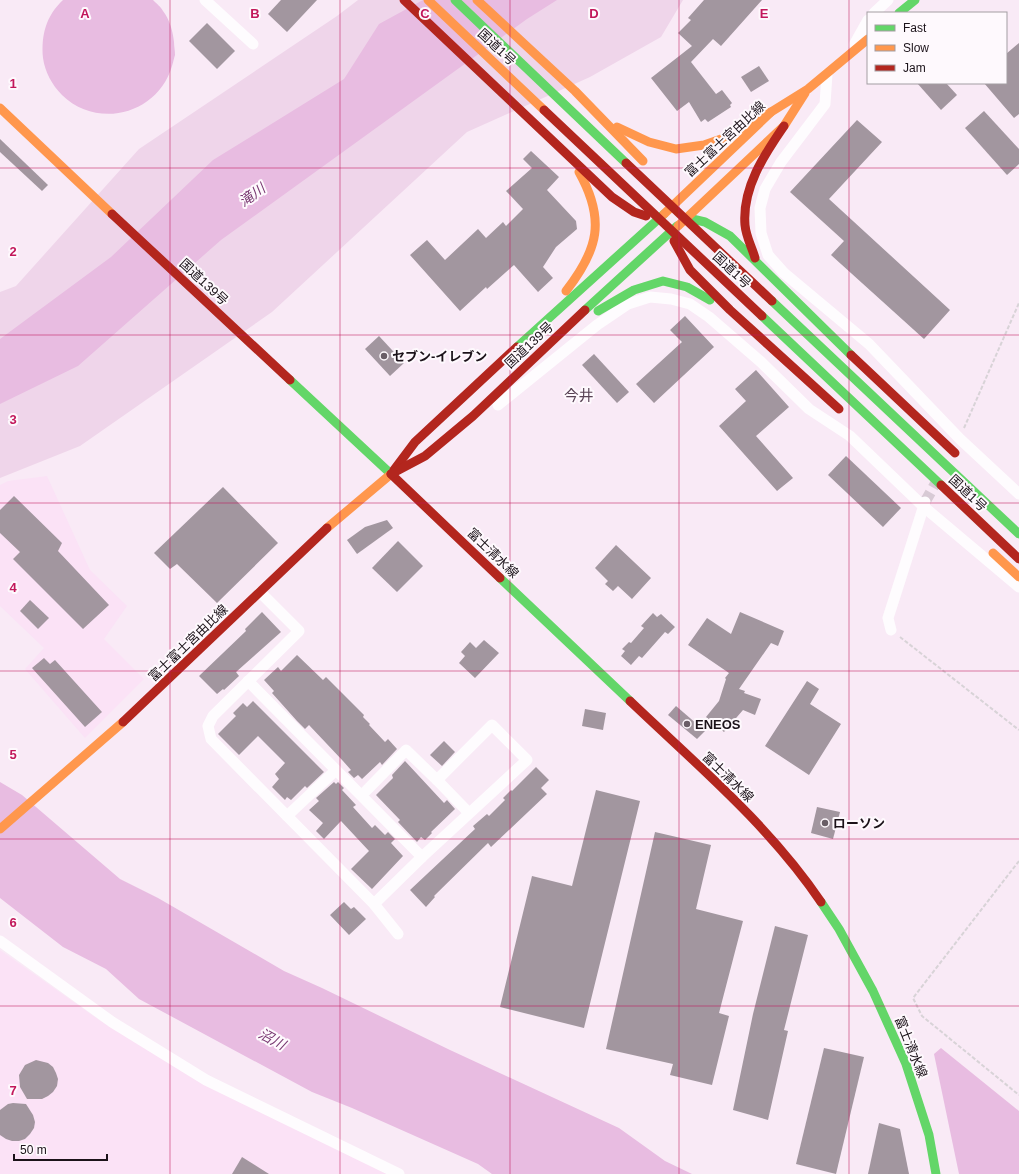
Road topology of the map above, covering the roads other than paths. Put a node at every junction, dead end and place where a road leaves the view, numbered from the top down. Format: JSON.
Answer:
{"nodes":[{"id":1,"x":205,"y":0,"type":"edge"},
{"id":2,"x":404,"y":0,"type":"edge"},
{"id":3,"x":428,"y":0,"type":"edge"},
{"id":4,"x":454,"y":0,"type":"edge"},
{"id":5,"x":477,"y":0,"type":"edge"},
{"id":6,"x":888,"y":0,"type":"edge"},
{"id":7,"x":915,"y":0,"type":"edge"},
{"id":8,"x":875,"y":12,"type":"edge"},
{"id":9,"x":900,"y":12,"type":"edge"},
{"id":10,"x":867,"y":22,"type":"edge"},
{"id":11,"x":867,"y":40,"type":"edge"},
{"id":12,"x":253,"y":44,"type":"dead end"},
{"id":13,"x":848,"y":56,"type":"junction"},
{"id":14,"x":827,"y":74,"type":"junction"},
{"id":15,"x":808,"y":89,"type":"junction"},
{"id":16,"x":0,"y":108,"type":"edge"},
{"id":17,"x":770,"y":112,"type":"junction"},
{"id":18,"x":605,"y":121,"type":"junction"},
{"id":19,"x":784,"y":126,"type":"junction"},
{"id":20,"x":570,"y":158,"type":"junction"},
{"id":21,"x":649,"y":168,"type":"dead end"},
{"id":22,"x":657,"y":180,"type":"dead end"},
{"id":23,"x":667,"y":216,"type":"junction"},
{"id":24,"x":685,"y":218,"type":"junction"},
{"id":25,"x":674,"y":229,"type":"junction"},
{"id":26,"x":756,"y":261,"type":"junction"},
{"id":27,"x":730,"y":310,"type":"junction"},
{"id":28,"x":542,"y":323,"type":"junction"},
{"id":29,"x":554,"y":339,"type":"junction"},
{"id":30,"x":846,"y":415,"type":"dead end"},
{"id":31,"x":473,"y":416,"type":"junction"},
{"id":32,"x":962,"y":461,"type":"dead end"},
{"id":33,"x":391,"y":474,"type":"junction"},
{"id":34,"x":1019,"y":494,"type":"edge"},
{"id":35,"x":925,"y":504,"type":"junction"},
{"id":36,"x":1019,"y":534,"type":"edge"},
{"id":37,"x":988,"y":549,"type":"dead end"},
{"id":38,"x":1019,"y":559,"type":"edge"},
{"id":39,"x":1019,"y":577,"type":"edge"},
{"id":40,"x":1019,"y":587,"type":"edge"},
{"id":41,"x":260,"y":592,"type":"junction"},
{"id":42,"x":891,"y":630,"type":"road end"},
{"id":43,"x":248,"y":681,"type":"junction"},
{"id":44,"x":336,"y":770,"type":"junction"},
{"id":45,"x":437,"y":780,"type":"junction"},
{"id":46,"x":362,"y":795,"type":"junction"},
{"id":47,"x":469,"y":813,"type":"junction"},
{"id":48,"x":287,"y":816,"type":"junction"},
{"id":49,"x":0,"y":829,"type":"edge"},
{"id":50,"x":422,"y":857,"type":"junction"},
{"id":51,"x":374,"y":904,"type":"junction"},
{"id":52,"x":398,"y":934,"type":"dead end"},
{"id":53,"x":0,"y":941,"type":"edge"},
{"id":54,"x":399,"y":1174,"type":"edge"},
{"id":55,"x":936,"y":1174,"type":"edge"}],
"edges":[{"from":1,"to":12,"type":"street"},
{"from":2,"to":20,"type":"main road"},
{"from":3,"to":38,"type":"main road","name":"国道1号"},
{"from":4,"to":36,"type":"main road","name":"国道1号"},
{"from":5,"to":18,"type":"main road"},
{"from":6,"to":8,"type":"street"},
{"from":7,"to":9,"type":"main road"},
{"from":10,"to":13,"type":"street"},
{"from":11,"to":13,"type":"main road","name":"富士富士宮由比線"},
{"from":13,"to":14,"type":"main road","name":"富士富士宮由比線"},
{"from":14,"to":15,"type":"main road","name":"富士富士宮由比線"},
{"from":14,"to":34,"type":"street"},
{"from":15,"to":17,"type":"main road","name":"富士富士宮由比線"},
{"from":15,"to":19,"type":"main road","name":"富士富士宮由比線"},
{"from":16,"to":33,"type":"main road","name":"国道139号"},
{"from":17,"to":18,"type":"main road"},
{"from":17,"to":23,"type":"main road","name":"富士富士宮由比線"},
{"from":18,"to":21,"type":"main road"},
{"from":19,"to":24,"type":"main road","name":"富士富士宮由比線"},
{"from":19,"to":26,"type":"main road"},
{"from":20,"to":23,"type":"main road"},
{"from":20,"to":28,"type":"main road"},
{"from":22,"to":23,"type":"main road"},
{"from":23,"to":24,"type":"main road"},
{"from":23,"to":25,"type":"main road"},
{"from":23,"to":28,"type":"main road","name":"国道139号"},
{"from":24,"to":25,"type":"main road","name":"富士富士宮由比線"},
{"from":24,"to":26,"type":"main road"},
{"from":25,"to":27,"type":"main road"},
{"from":25,"to":29,"type":"main road","name":"国道139号"},
{"from":26,"to":32,"type":"main road"},
{"from":27,"to":29,"type":"main road"},
{"from":27,"to":30,"type":"main road"},
{"from":28,"to":33,"type":"main road","name":"国道139号"},
{"from":29,"to":31,"type":"main road","name":"国道139号"},
{"from":31,"to":33,"type":"main road","name":"国道139号"},
{"from":31,"to":35,"type":"street"},
{"from":33,"to":41,"type":"main road","name":"富士富士宮由比線"},
{"from":33,"to":55,"type":"main road","name":"富士清水線"},
{"from":35,"to":40,"type":"street"},
{"from":35,"to":42,"type":"street"},
{"from":37,"to":39,"type":"main road"},
{"from":41,"to":43,"type":"street"},
{"from":41,"to":49,"type":"main road","name":"富士富士宮由比線"},
{"from":43,"to":44,"type":"street"},
{"from":43,"to":48,"type":"street"},
{"from":44,"to":46,"type":"street"},
{"from":44,"to":48,"type":"street"},
{"from":45,"to":46,"type":"street"},
{"from":45,"to":47,"type":"street"},
{"from":45,"to":47,"type":"street"},
{"from":46,"to":50,"type":"street"},
{"from":47,"to":50,"type":"street"},
{"from":48,"to":51,"type":"street"},
{"from":50,"to":51,"type":"street"},
{"from":51,"to":52,"type":"street"},
{"from":53,"to":54,"type":"street"}]}
